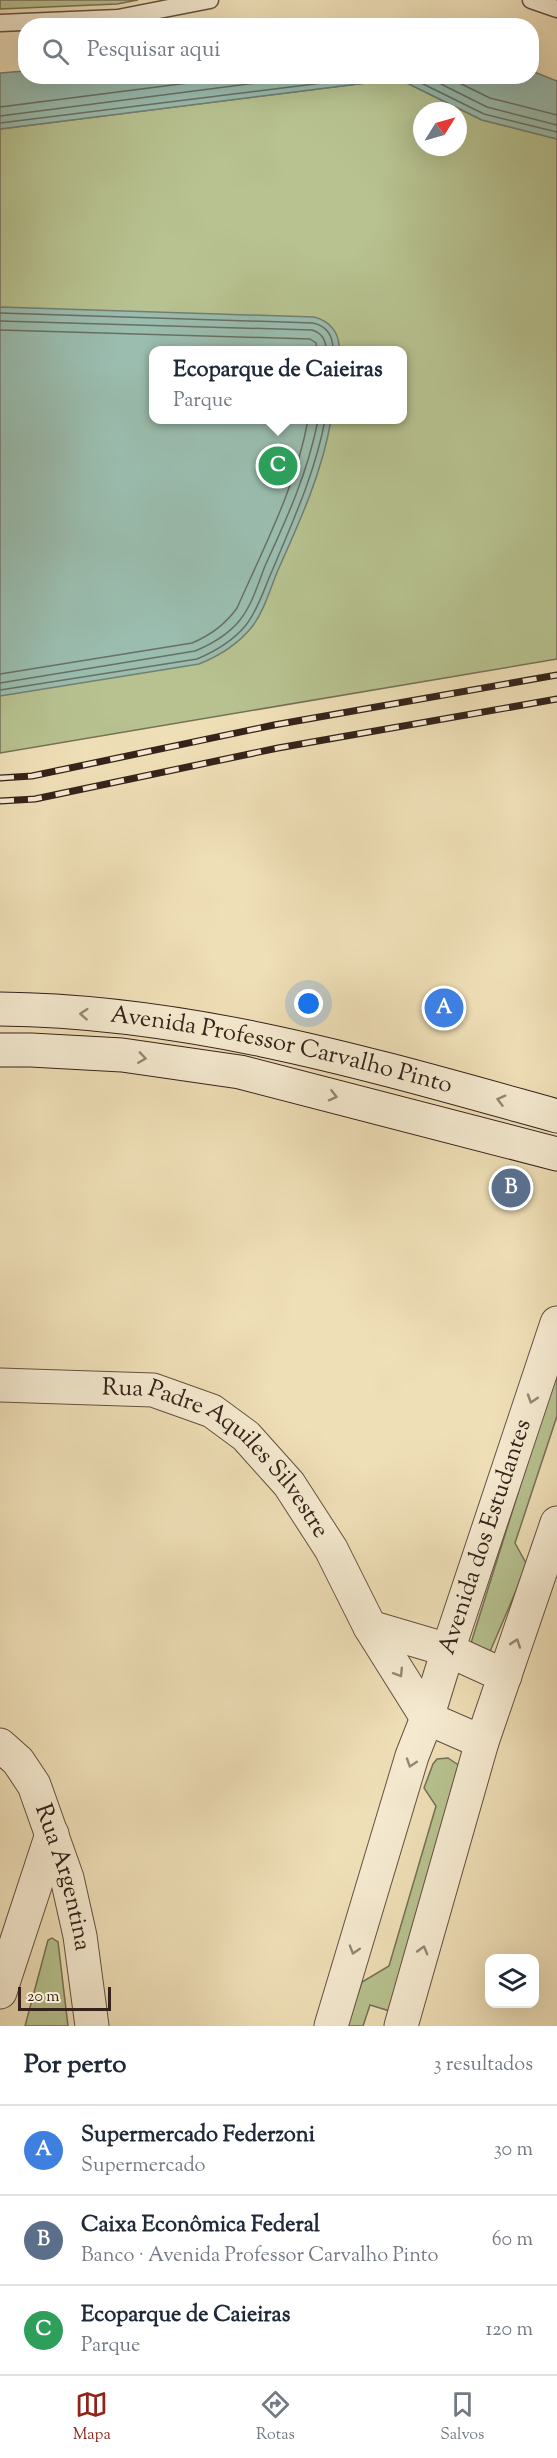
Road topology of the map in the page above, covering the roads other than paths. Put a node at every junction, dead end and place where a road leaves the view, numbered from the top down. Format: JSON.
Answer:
{"nodes":[{"id":1,"x":210,"y":0,"type":"edge"},
{"id":2,"x":531,"y":0,"type":"edge"},
{"id":3,"x":557,"y":9,"type":"edge"},
{"id":4,"x":118,"y":18,"type":"edge"},
{"id":5,"x":18,"y":22,"type":"edge"},
{"id":6,"x":0,"y":23,"type":"edge"},
{"id":7,"x":0,"y":1009,"type":"edge"},
{"id":8,"x":0,"y":1050,"type":"edge"},
{"id":9,"x":557,"y":1116,"type":"edge"},
{"id":10,"x":557,"y":1154,"type":"edge"},
{"id":11,"x":557,"y":1323,"type":"edge"},
{"id":12,"x":0,"y":1385,"type":"edge"},
{"id":13,"x":557,"y":1523,"type":"edge"},
{"id":14,"x":370,"y":1627,"type":"junction"},
{"id":15,"x":448,"y":1650,"type":"junction"},
{"id":16,"x":504,"y":1676,"type":"junction"},
{"id":17,"x":427,"y":1718,"type":"junction"},
{"id":18,"x":482,"y":1742,"type":"junction"},
{"id":19,"x":0,"y":1744,"type":"edge"},
{"id":20,"x":52,"y":1834,"type":"junction"},
{"id":21,"x":0,"y":1992,"type":"edge"},
{"id":22,"x":92,"y":2026,"type":"edge"},
{"id":23,"x":331,"y":2026,"type":"edge"},
{"id":24,"x":401,"y":2026,"type":"edge"}],
"edges":[{"from":1,"to":4,"type":"lane"},
{"from":2,"to":3,"type":"lane"},
{"from":5,"to":6,"type":"lane"},
{"from":9,"to":7,"type":"street","name":"Avenida Professor Carvalho Pinto","one_way":true},
{"from":8,"to":10,"type":"street","name":"Avenida Professor Carvalho Pinto","one_way":true},
{"from":11,"to":15,"type":"street","name":"Avenida dos Estudantes","one_way":true},
{"from":12,"to":14,"type":"street","name":"Rua Padre Aquiles Silvestre"},
{"from":16,"to":13,"type":"street","one_way":true},
{"from":14,"to":15,"type":"street"},
{"from":14,"to":17,"type":"street","name":"Rua Padre Aquiles Silvestre","one_way":true},
{"from":15,"to":16,"type":"street"},
{"from":15,"to":17,"type":"street","name":"Avenida dos Estudantes"},
{"from":16,"to":18,"type":"street"},
{"from":17,"to":18,"type":"street"},
{"from":17,"to":23,"type":"street","name":"Avenida dos Estudantes","one_way":true},
{"from":24,"to":18,"type":"street","one_way":true},
{"from":19,"to":20,"type":"street","name":"Rua Argentina"},
{"from":20,"to":21,"type":"street"},
{"from":20,"to":22,"type":"street","name":"Rua Argentina"}]}
